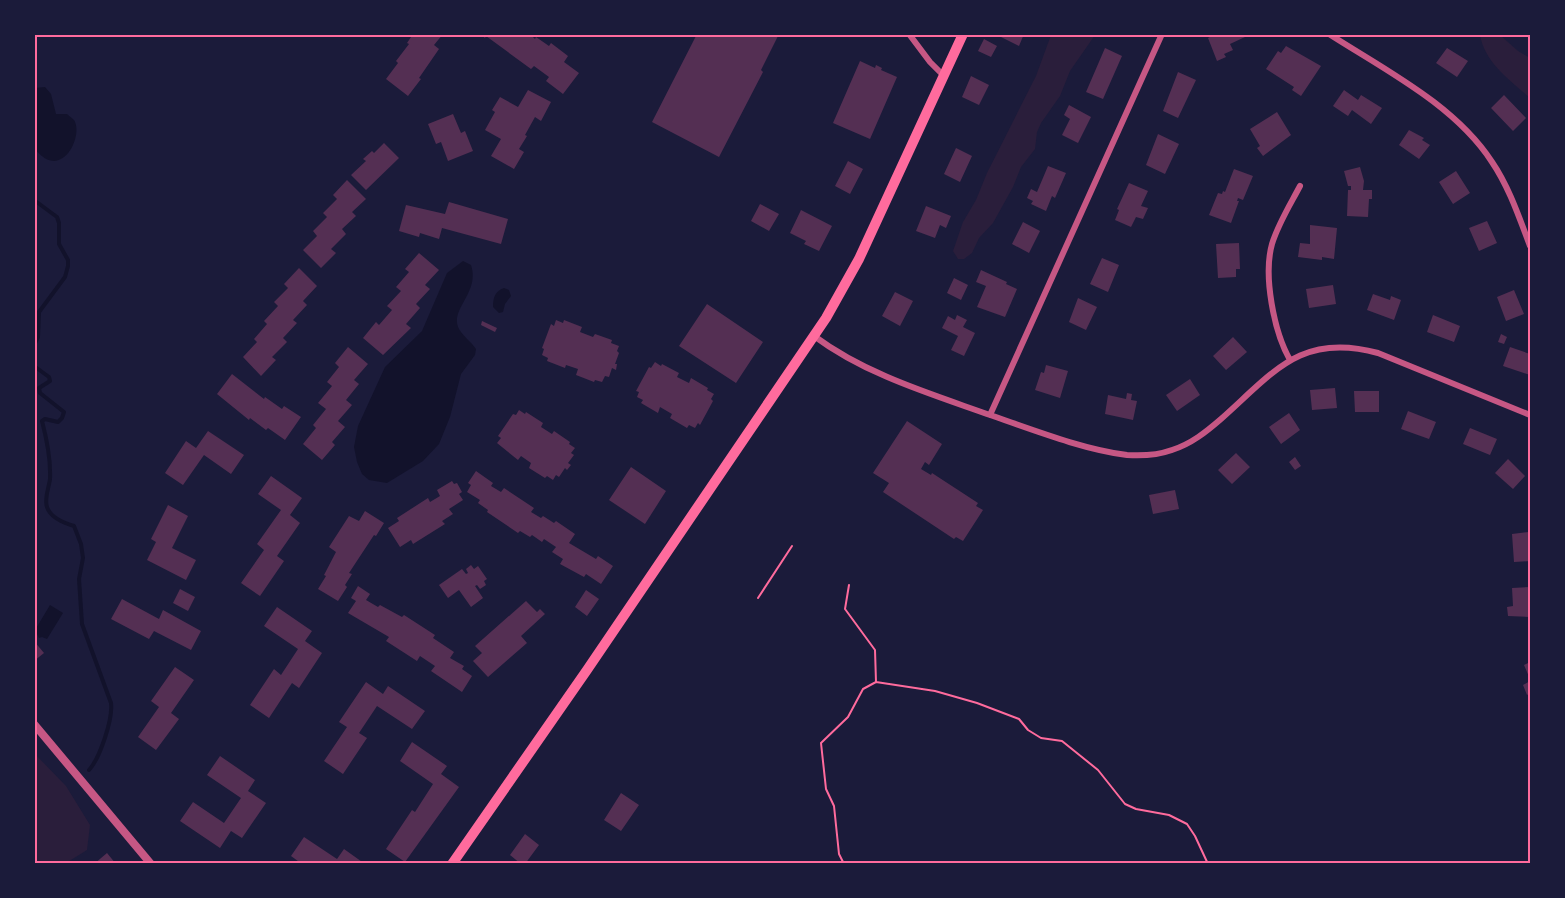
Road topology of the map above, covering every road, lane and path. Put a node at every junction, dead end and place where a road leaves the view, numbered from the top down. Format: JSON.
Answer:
{"nodes":[{"id":1,"x":909,"y":34,"type":"edge"},
{"id":2,"x":963,"y":34,"type":"edge"},
{"id":3,"x":1162,"y":34,"type":"edge"},
{"id":4,"x":1329,"y":34,"type":"edge"},
{"id":5,"x":944,"y":75,"type":"junction"},
{"id":6,"x":1300,"y":186,"type":"dead end"},
{"id":7,"x":1530,"y":245,"type":"edge"},
{"id":8,"x":814,"y":336,"type":"junction"},
{"id":9,"x":1290,"y":360,"type":"junction"},
{"id":10,"x":990,"y":415,"type":"junction"},
{"id":11,"x":1530,"y":415,"type":"edge"},
{"id":12,"x":792,"y":546,"type":"dead end"},
{"id":13,"x":849,"y":585,"type":"dead end"},
{"id":14,"x":758,"y":598,"type":"dead end"},
{"id":15,"x":876,"y":682,"type":"junction"},
{"id":16,"x":34,"y":724,"type":"edge"},
{"id":17,"x":151,"y":864,"type":"edge"},
{"id":18,"x":452,"y":864,"type":"edge"},
{"id":19,"x":844,"y":864,"type":"edge"},
{"id":20,"x":1208,"y":864,"type":"edge"}],
"edges":[{"from":1,"to":5,"type":"street"},
{"from":2,"to":5,"type":"highway"},
{"from":3,"to":10,"type":"street"},
{"from":4,"to":7,"type":"street"},
{"from":5,"to":8,"type":"highway"},
{"from":6,"to":9,"type":"street"},
{"from":8,"to":10,"type":"street"},
{"from":8,"to":18,"type":"highway"},
{"from":9,"to":10,"type":"street"},
{"from":9,"to":11,"type":"street"},
{"from":12,"to":14,"type":"path"},
{"from":13,"to":15,"type":"path"},
{"from":15,"to":19,"type":"path"},
{"from":15,"to":20,"type":"path"},
{"from":16,"to":17,"type":"street"}]}
